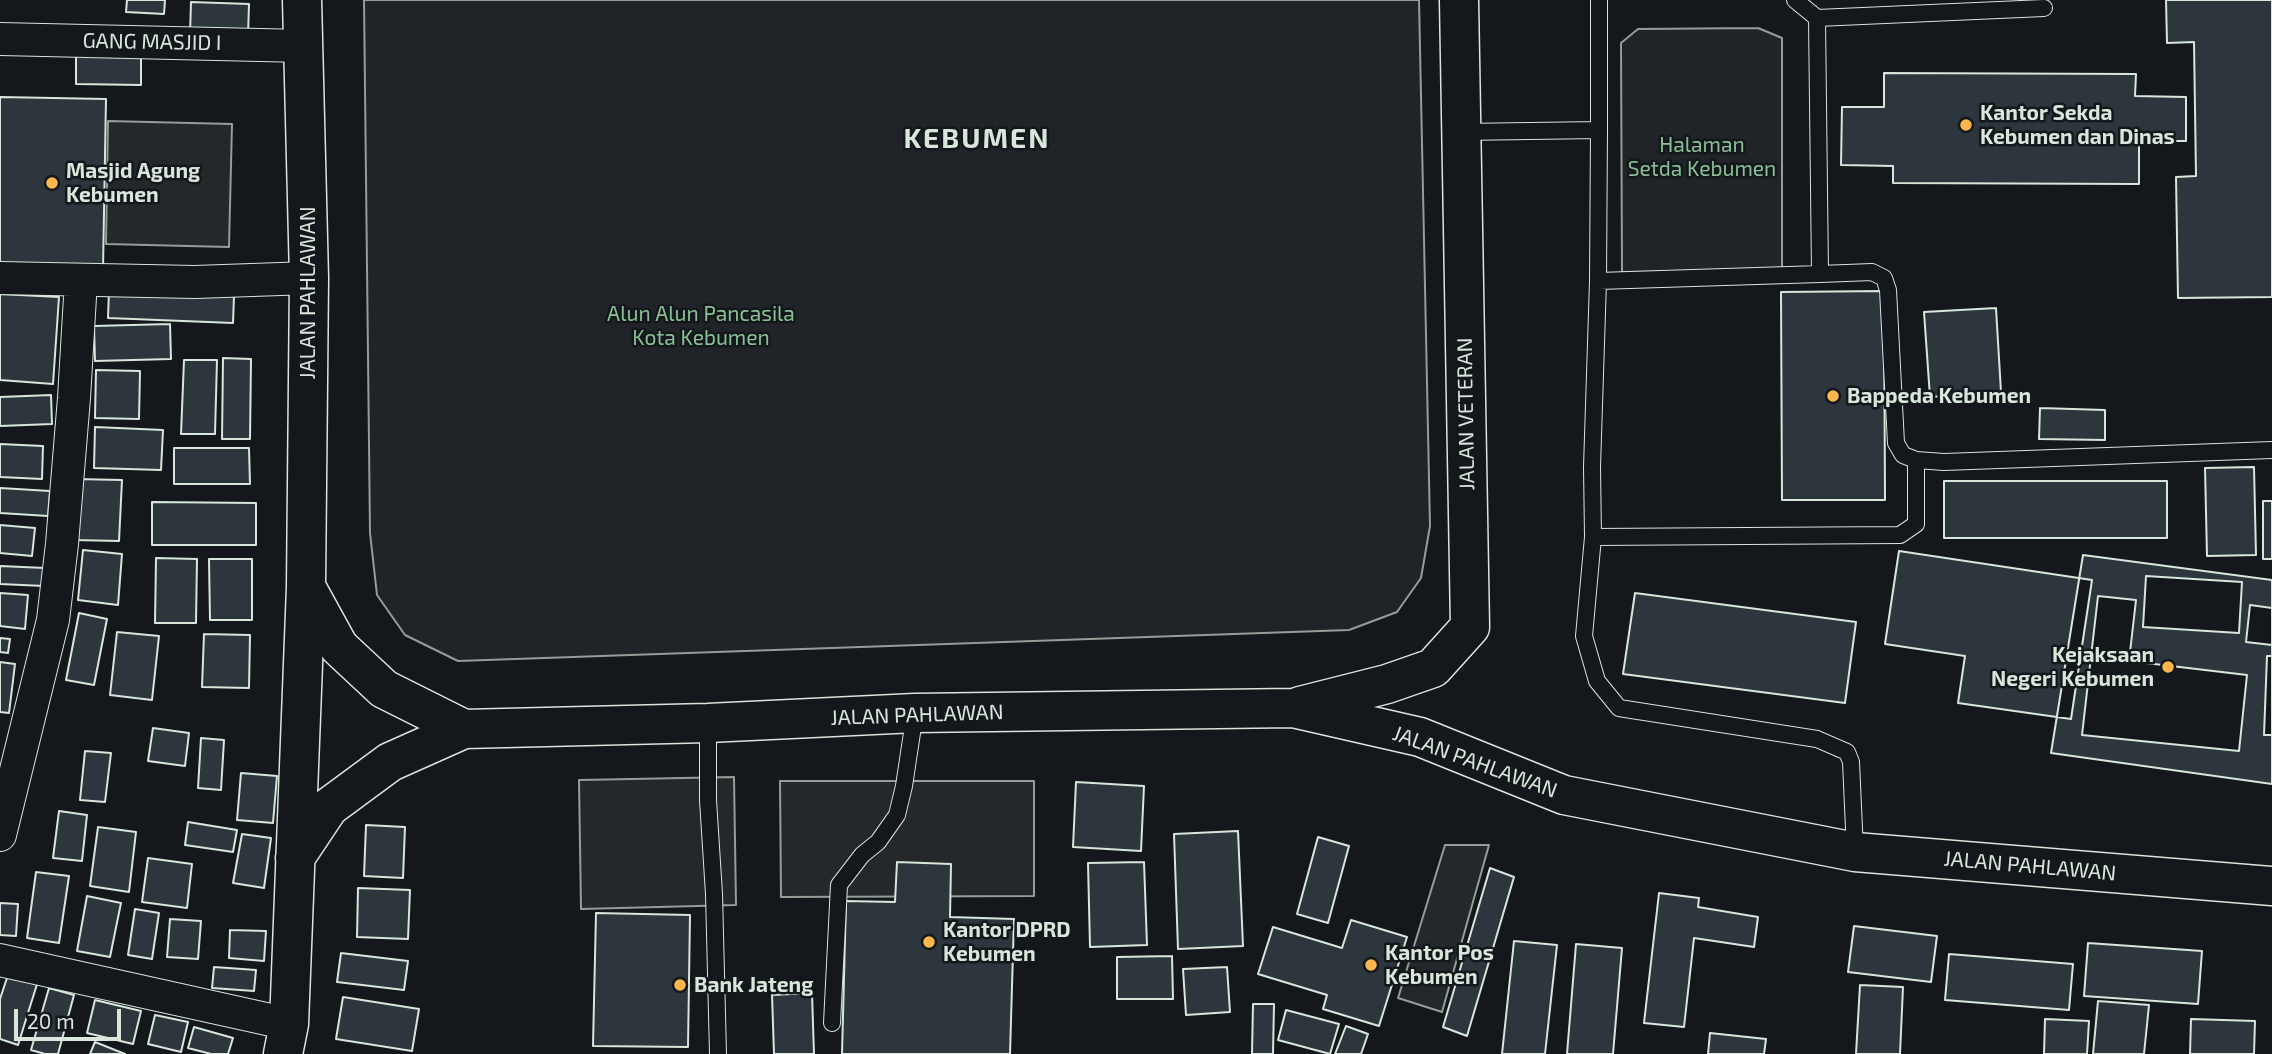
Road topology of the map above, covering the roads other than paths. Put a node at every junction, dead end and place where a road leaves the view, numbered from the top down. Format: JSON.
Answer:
{"nodes":[{"id":1,"x":302,"y":0,"type":"edge"},
{"id":2,"x":1459,"y":0,"type":"edge"},
{"id":3,"x":1599,"y":0,"type":"edge"},
{"id":4,"x":1795,"y":0,"type":"edge"},
{"id":5,"x":1884,"y":7,"type":"edge"},
{"id":6,"x":2044,"y":8,"type":"dead end"},
{"id":7,"x":1817,"y":18,"type":"junction"},
{"id":8,"x":0,"y":39,"type":"edge"},
{"id":9,"x":303,"y":46,"type":"junction"},
{"id":10,"x":1600,"y":130,"type":"junction"},
{"id":11,"x":1460,"y":132,"type":"junction"},
{"id":12,"x":1820,"y":274,"type":"junction"},
{"id":13,"x":0,"y":278,"type":"edge"},
{"id":14,"x":309,"y":278,"type":"junction"},
{"id":15,"x":81,"y":280,"type":"junction"},
{"id":16,"x":1598,"y":281,"type":"junction"},
{"id":17,"x":2272,"y":450,"type":"edge"},
{"id":18,"x":1916,"y":460,"type":"junction"},
{"id":19,"x":1593,"y":537,"type":"junction"},
{"id":20,"x":306,"y":587,"type":"junction"},
{"id":21,"x":1293,"y":708,"type":"junction"},
{"id":22,"x":915,"y":713,"type":"junction"},
{"id":23,"x":708,"y":723,"type":"junction"},
{"id":24,"x":464,"y":729,"type":"junction"},
{"id":25,"x":0,"y":835,"type":"edge"},
{"id":26,"x":1855,"y":852,"type":"junction"},
{"id":27,"x":295,"y":858,"type":"junction"},
{"id":28,"x":2272,"y":886,"type":"edge"},
{"id":29,"x":0,"y":960,"type":"edge"},
{"id":30,"x":832,"y":1023,"type":"dead end"},
{"id":31,"x":286,"y":1039,"type":"edge"},
{"id":32,"x":718,"y":1054,"type":"edge"}],
"edges":[{"from":1,"to":9,"type":"main road","name":"JALAN PAHLAWAN"},
{"from":2,"to":11,"type":"main road","name":"JALAN VETERAN"},
{"from":3,"to":10,"type":"lane"},
{"from":4,"to":7,"type":"lane"},
{"from":5,"to":6,"type":"lane"},
{"from":5,"to":7,"type":"lane"},
{"from":7,"to":12,"type":"lane"},
{"from":8,"to":9,"type":"street","name":"GANG MASJID I"},
{"from":9,"to":14,"type":"main road","name":"JALAN PAHLAWAN"},
{"from":10,"to":11,"type":"lane"},
{"from":10,"to":16,"type":"lane"},
{"from":11,"to":21,"type":"main road","name":"JALAN VETERAN"},
{"from":12,"to":16,"type":"lane"},
{"from":12,"to":18,"type":"lane"},
{"from":13,"to":15,"type":"street"},
{"from":14,"to":15,"type":"street"},
{"from":14,"to":20,"type":"main road","name":"JALAN PAHLAWAN"},
{"from":15,"to":25,"type":"street"},
{"from":16,"to":19,"type":"lane"},
{"from":17,"to":18,"type":"lane"},
{"from":18,"to":19,"type":"lane"},
{"from":19,"to":26,"type":"lane"},
{"from":20,"to":24,"type":"main road","name":"JALAN PAHLAWAN"},
{"from":20,"to":27,"type":"main road","name":"JALAN PAHLAWAN"},
{"from":21,"to":22,"type":"main road","name":"JALAN PAHLAWAN"},
{"from":21,"to":26,"type":"main road","name":"JALAN PAHLAWAN"},
{"from":22,"to":23,"type":"main road","name":"JALAN PAHLAWAN"},
{"from":22,"to":30,"type":"lane"},
{"from":23,"to":24,"type":"main road","name":"JALAN PAHLAWAN"},
{"from":23,"to":32,"type":"lane"},
{"from":24,"to":27,"type":"main road","name":"JALAN PAHLAWAN"},
{"from":26,"to":28,"type":"main road","name":"JALAN PAHLAWAN"},
{"from":27,"to":31,"type":"main road"},
{"from":29,"to":31,"type":"street"}]}
